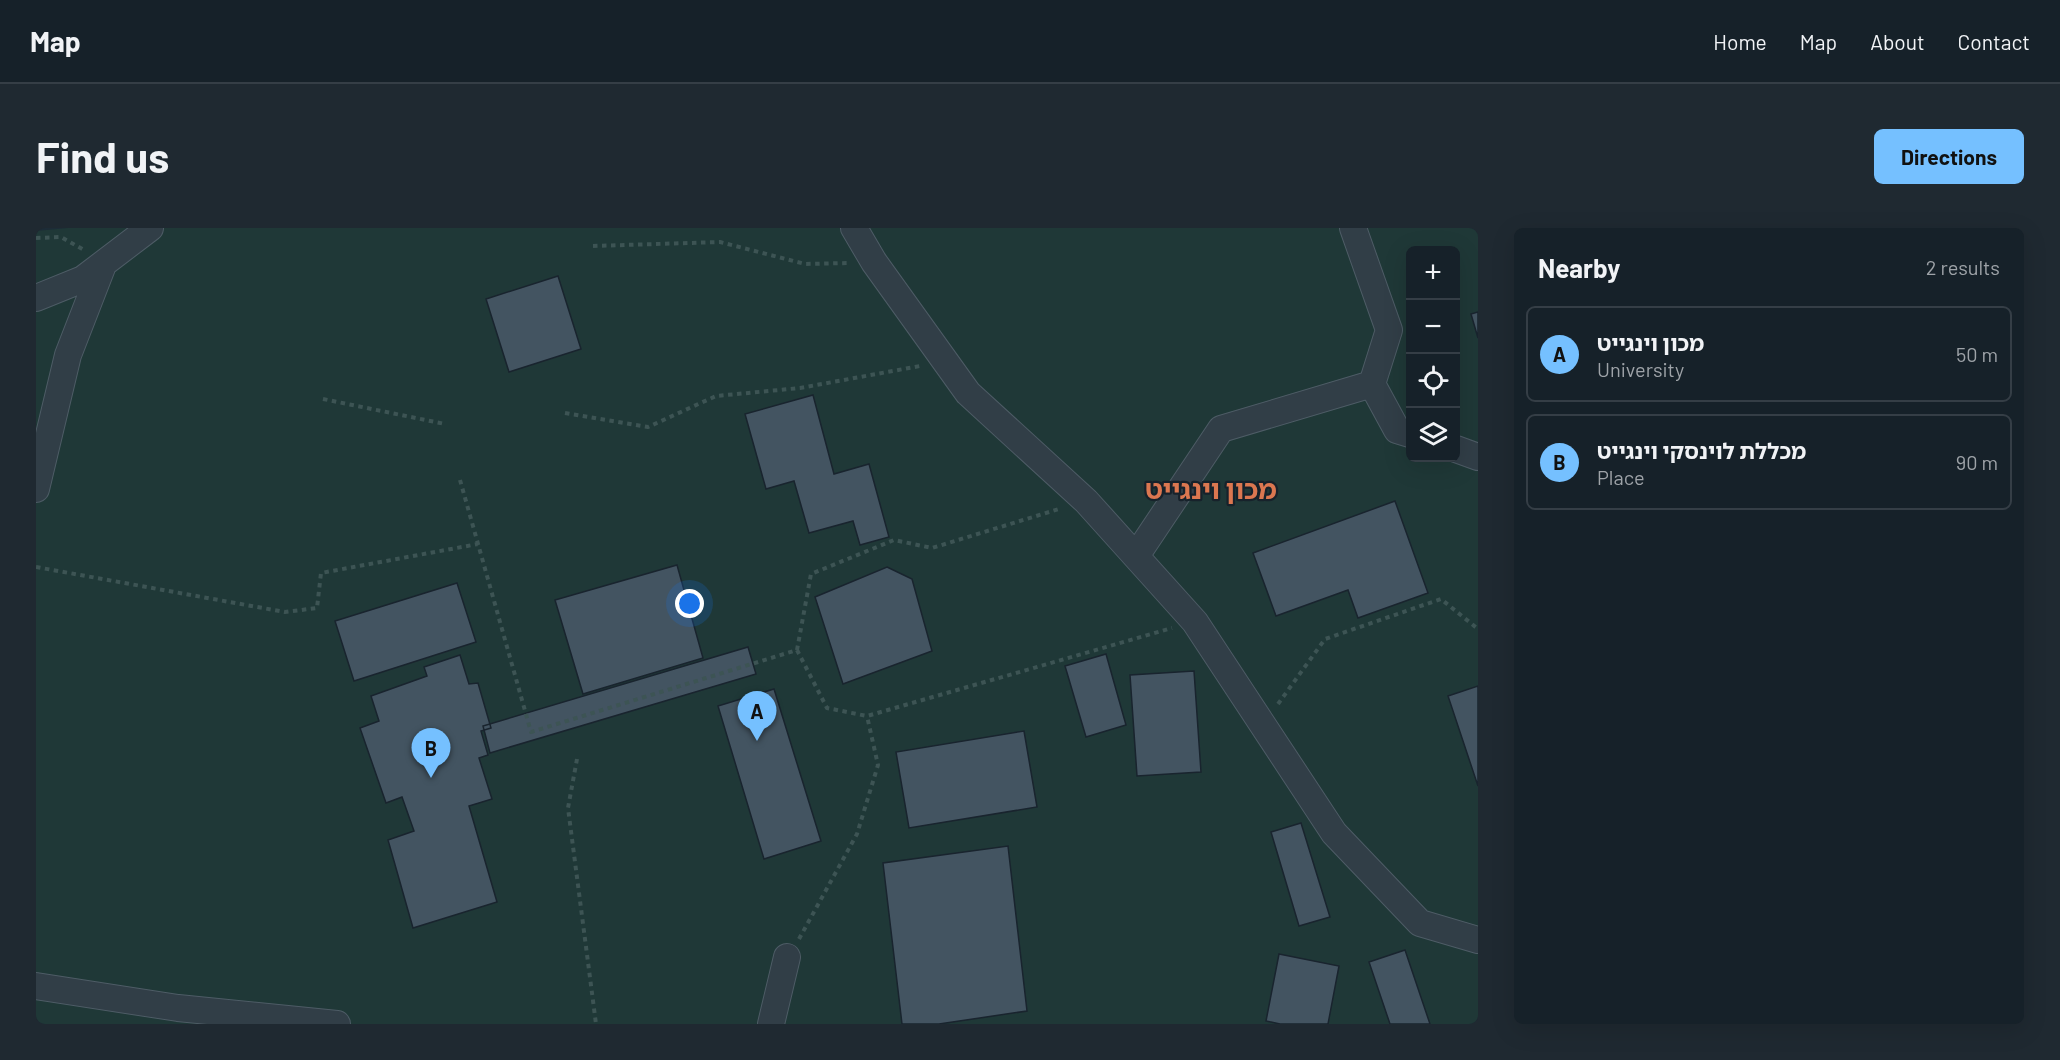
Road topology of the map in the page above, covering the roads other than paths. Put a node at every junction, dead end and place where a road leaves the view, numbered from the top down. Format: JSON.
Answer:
{"nodes":[{"id":1,"x":150,"y":228,"type":"edge"},
{"id":2,"x":854,"y":228,"type":"edge"},
{"id":3,"x":1353,"y":228,"type":"edge"},
{"id":4,"x":103,"y":265,"type":"junction"},
{"id":5,"x":36,"y":298,"type":"edge"},
{"id":6,"x":1372,"y":384,"type":"junction"},
{"id":7,"x":1406,"y":433,"type":"edge"},
{"id":8,"x":1460,"y":451,"type":"edge"},
{"id":9,"x":1478,"y":457,"type":"edge"},
{"id":10,"x":36,"y":489,"type":"edge"},
{"id":11,"x":1136,"y":556,"type":"junction"},
{"id":12,"x":1478,"y":940,"type":"edge"},
{"id":13,"x":787,"y":957,"type":"road end"},
{"id":14,"x":36,"y":986,"type":"edge"},
{"id":15,"x":338,"y":1024,"type":"edge"},
{"id":16,"x":771,"y":1024,"type":"edge"}],
"edges":[{"from":1,"to":4,"type":"lane"},
{"from":2,"to":11,"type":"lane"},
{"from":3,"to":6,"type":"lane"},
{"from":4,"to":5,"type":"lane"},
{"from":4,"to":10,"type":"lane"},
{"from":6,"to":7,"type":"lane"},
{"from":6,"to":11,"type":"lane"},
{"from":8,"to":9,"type":"lane"},
{"from":11,"to":12,"type":"lane"},
{"from":13,"to":16,"type":"lane"},
{"from":14,"to":15,"type":"lane"}]}
